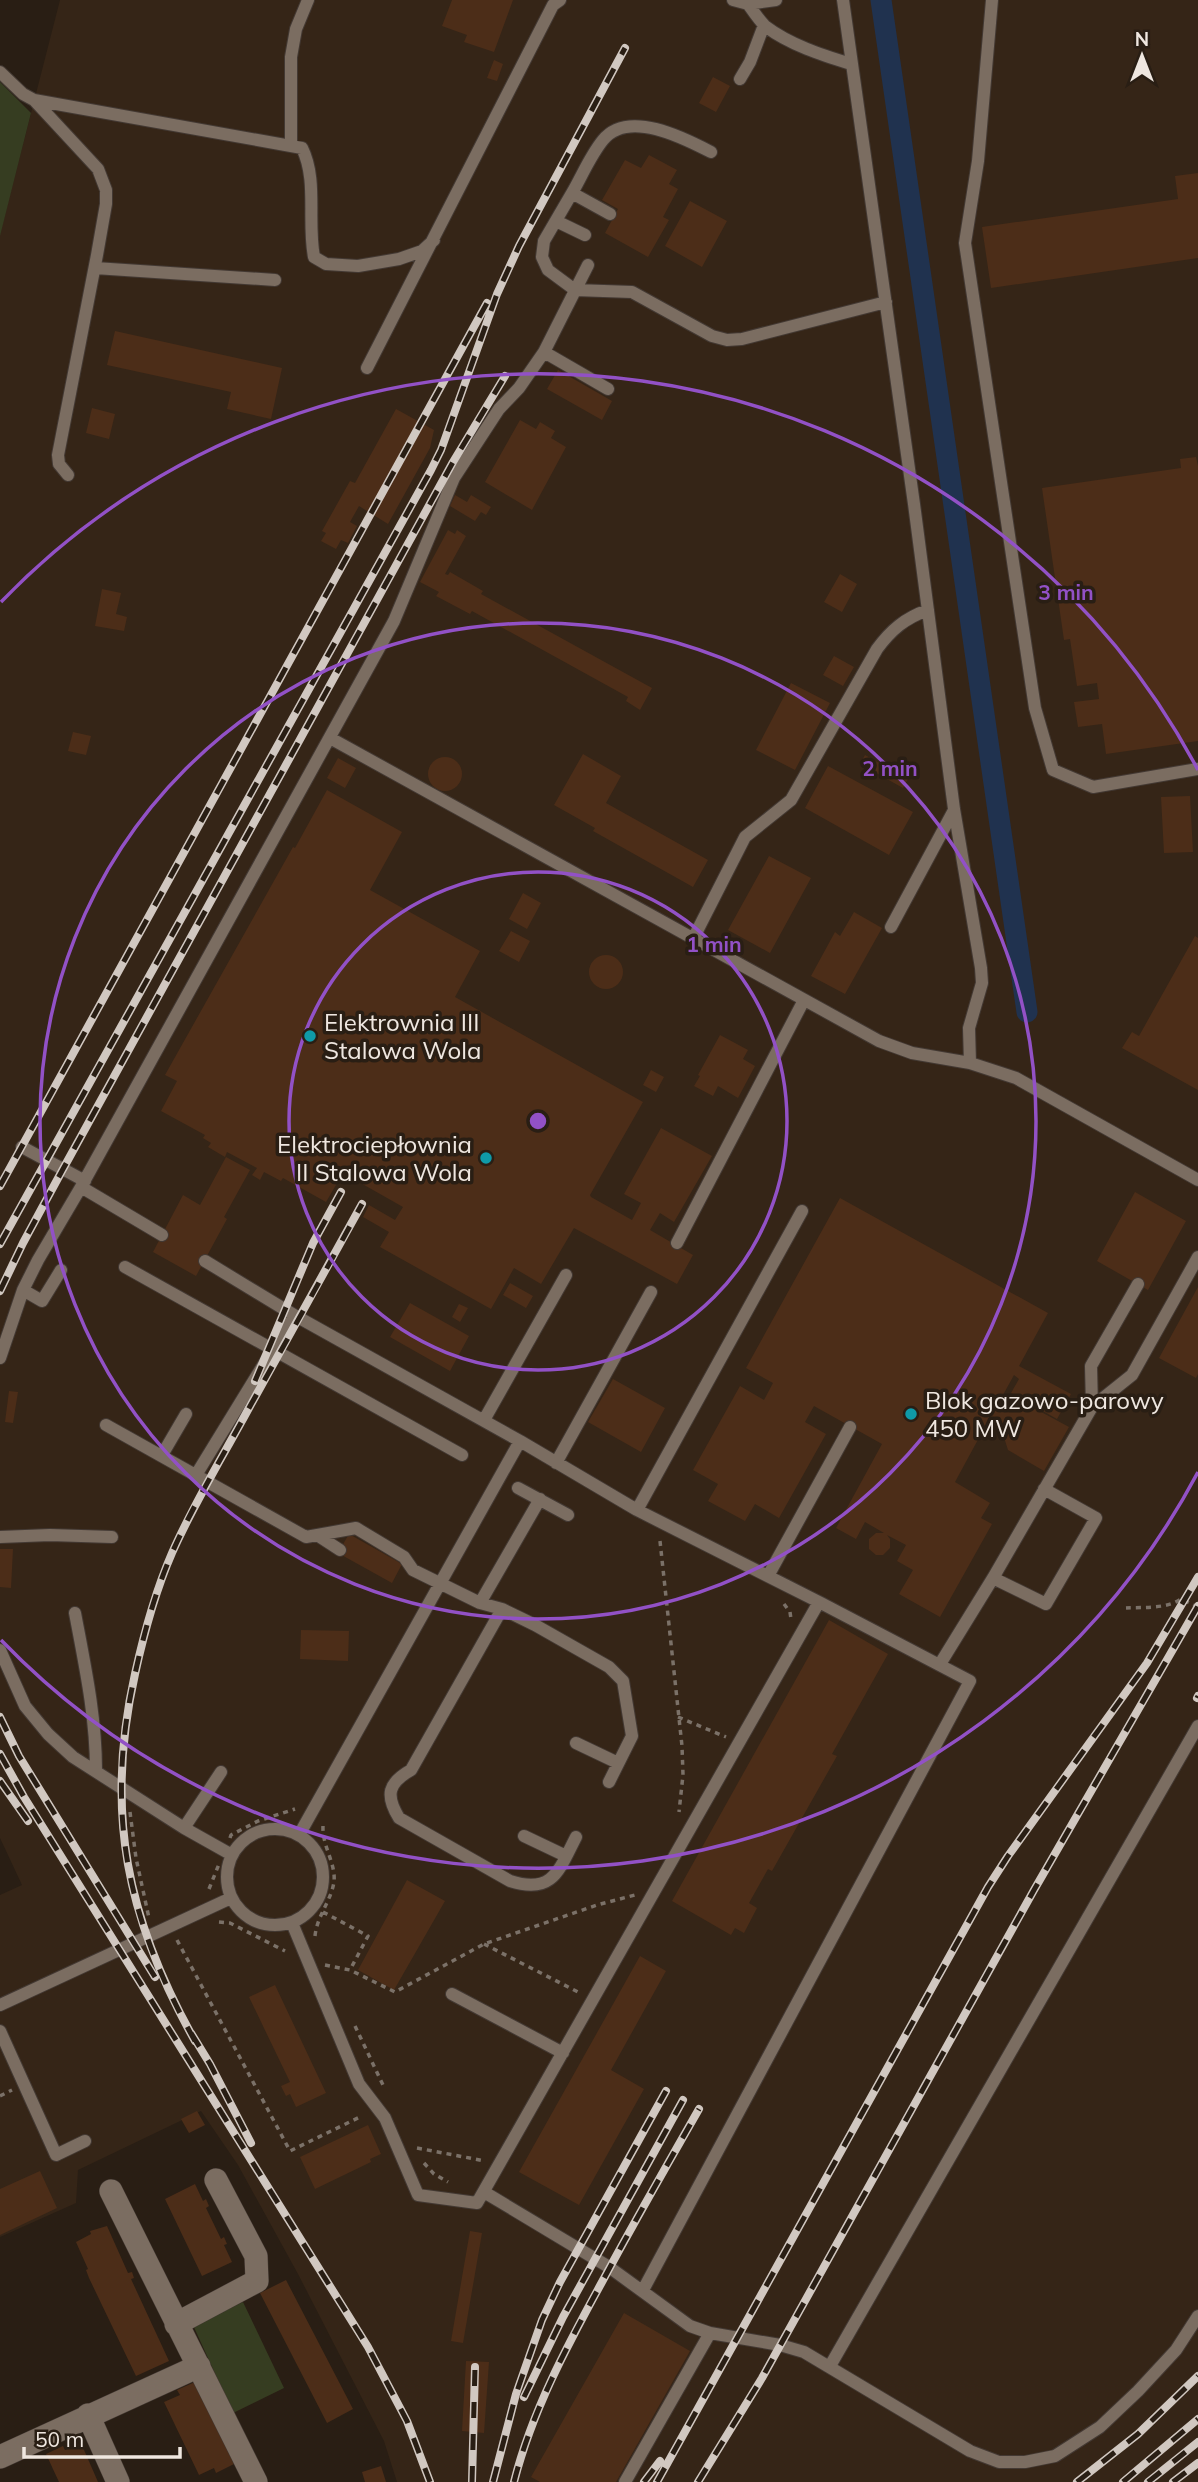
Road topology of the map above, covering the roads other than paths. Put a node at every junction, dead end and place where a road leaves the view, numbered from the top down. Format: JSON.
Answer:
{"nodes":[{"id":1,"x":308,"y":0,"type":"edge"},
{"id":2,"x":560,"y":0,"type":"edge"},
{"id":3,"x":733,"y":0,"type":"edge"},
{"id":4,"x":776,"y":0,"type":"edge"},
{"id":5,"x":842,"y":0,"type":"edge"},
{"id":6,"x":992,"y":0,"type":"edge"},
{"id":7,"x":748,"y":4,"type":"junction"},
{"id":8,"x":764,"y":25,"type":"junction"},
{"id":9,"x":851,"y":64,"type":"junction"},
{"id":10,"x":0,"y":72,"type":"edge"},
{"id":11,"x":740,"y":79,"type":"dead end"},
{"id":12,"x":34,"y":100,"type":"junction"},
{"id":13,"x":291,"y":145,"type":"junction"},
{"id":14,"x":711,"y":152,"type":"dead end"},
{"id":15,"x":572,"y":193,"type":"junction"},
{"id":16,"x":610,"y":214,"type":"dead end"},
{"id":17,"x":556,"y":221,"type":"junction"},
{"id":18,"x":585,"y":235,"type":"dead end"},
{"id":19,"x":434,"y":240,"type":"junction"},
{"id":20,"x":588,"y":265,"type":"dead end"},
{"id":21,"x":95,"y":268,"type":"junction"},
{"id":22,"x":275,"y":280,"type":"dead end"},
{"id":23,"x":575,"y":290,"type":"junction"},
{"id":24,"x":886,"y":302,"type":"junction"},
{"id":25,"x":544,"y":352,"type":"junction"},
{"id":26,"x":367,"y":368,"type":"dead end"},
{"id":27,"x":608,"y":389,"type":"dead end"},
{"id":28,"x":68,"y":475,"type":"dead end"},
{"id":29,"x":928,"y":610,"type":"junction"},
{"id":30,"x":330,"y":738,"type":"junction"},
{"id":31,"x":1198,"y":769,"type":"edge"},
{"id":32,"x":954,"y":809,"type":"junction"},
{"id":33,"x":891,"y":927,"type":"dead end"},
{"id":34,"x":694,"y":939,"type":"junction"},
{"id":35,"x":804,"y":1000,"type":"junction"},
{"id":36,"x":970,"y":1063,"type":"junction"},
{"id":37,"x":22,"y":1147,"type":"dead end"},
{"id":38,"x":1198,"y":1180,"type":"edge"},
{"id":39,"x":83,"y":1184,"type":"junction"},
{"id":40,"x":802,"y":1211,"type":"dead end"},
{"id":41,"x":162,"y":1235,"type":"dead end"},
{"id":42,"x":677,"y":1243,"type":"dead end"},
{"id":43,"x":1198,"y":1257,"type":"edge"},
{"id":44,"x":205,"y":1261,"type":"dead end"},
{"id":45,"x":125,"y":1267,"type":"dead end"},
{"id":46,"x":61,"y":1270,"type":"dead end"},
{"id":47,"x":566,"y":1275,"type":"dead end"},
{"id":48,"x":1138,"y":1284,"type":"dead end"},
{"id":49,"x":23,"y":1290,"type":"junction"},
{"id":50,"x":651,"y":1292,"type":"dead end"},
{"id":51,"x":295,"y":1315,"type":"junction"},
{"id":52,"x":273,"y":1349,"type":"junction"},
{"id":53,"x":0,"y":1358,"type":"edge"},
{"id":54,"x":1092,"y":1406,"type":"junction"},
{"id":55,"x":186,"y":1414,"type":"dead end"},
{"id":56,"x":484,"y":1420,"type":"junction"},
{"id":57,"x":106,"y":1425,"type":"dead end"},
{"id":58,"x":850,"y":1427,"type":"dead end"},
{"id":59,"x":520,"y":1441,"type":"junction"},
{"id":60,"x":162,"y":1455,"type":"junction"},
{"id":61,"x":462,"y":1455,"type":"dead end"},
{"id":62,"x":556,"y":1463,"type":"junction"},
{"id":63,"x":196,"y":1475,"type":"junction"},
{"id":64,"x":519,"y":1488,"type":"dead end"},
{"id":65,"x":1044,"y":1489,"type":"junction"},
{"id":66,"x":540,"y":1499,"type":"junction"},
{"id":67,"x":637,"y":1510,"type":"junction"},
{"id":68,"x":568,"y":1515,"type":"dead end"},
{"id":69,"x":317,"y":1535,"type":"junction"},
{"id":70,"x":0,"y":1537,"type":"edge"},
{"id":71,"x":112,"y":1537,"type":"dead end"},
{"id":72,"x":340,"y":1550,"type":"dead end"},
{"id":73,"x":768,"y":1576,"type":"junction"},
{"id":74,"x":993,"y":1578,"type":"junction"},
{"id":75,"x":441,"y":1582,"type":"junction"},
{"id":76,"x":819,"y":1602,"type":"junction"},
{"id":77,"x":480,"y":1604,"type":"junction"},
{"id":78,"x":502,"y":1609,"type":"junction"},
{"id":79,"x":75,"y":1614,"type":"dead end"},
{"id":80,"x":0,"y":1650,"type":"edge"},
{"id":81,"x":940,"y":1664,"type":"junction"},
{"id":82,"x":1198,"y":1726,"type":"edge"},
{"id":83,"x":576,"y":1742,"type":"dead end"},
{"id":84,"x":618,"y":1763,"type":"junction"},
{"id":85,"x":96,"y":1770,"type":"junction"},
{"id":86,"x":221,"y":1772,"type":"dead end"},
{"id":87,"x":609,"y":1782,"type":"dead end"},
{"id":88,"x":184,"y":1828,"type":"junction"},
{"id":89,"x":299,"y":1835,"type":"junction"},
{"id":90,"x":524,"y":1836,"type":"dead end"},
{"id":91,"x":576,"y":1837,"type":"dead end"},
{"id":92,"x":228,"y":1853,"type":"junction"},
{"id":93,"x":566,"y":1856,"type":"junction"},
{"id":94,"x":231,"y":1898,"type":"junction"},
{"id":95,"x":292,"y":1923,"type":"junction"},
{"id":96,"x":452,"y":1994,"type":"dead end"},
{"id":97,"x":0,"y":2005,"type":"edge"},
{"id":98,"x":0,"y":2031,"type":"edge"},
{"id":99,"x":562,"y":2053,"type":"junction"},
{"id":100,"x":85,"y":2141,"type":"dead end"},
{"id":101,"x":216,"y":2180,"type":"dead end"},
{"id":102,"x":111,"y":2191,"type":"dead end"},
{"id":103,"x":484,"y":2192,"type":"junction"},
{"id":104,"x":643,"y":2290,"type":"junction"},
{"id":105,"x":1198,"y":2316,"type":"edge"},
{"id":106,"x":176,"y":2324,"type":"junction"},
{"id":107,"x":710,"y":2333,"type":"junction"},
{"id":108,"x":199,"y":2366,"type":"junction"},
{"id":109,"x":830,"y":2366,"type":"junction"},
{"id":110,"x":88,"y":2415,"type":"junction"},
{"id":111,"x":0,"y":2457,"type":"edge"},
{"id":112,"x":118,"y":2482,"type":"edge"},
{"id":113,"x":256,"y":2482,"type":"edge"},
{"id":114,"x":625,"y":2482,"type":"edge"}],
"edges":[{"from":1,"to":13,"type":"lane"},
{"from":2,"to":19,"type":"lane"},
{"from":3,"to":7,"type":"lane"},
{"from":4,"to":7,"type":"lane"},
{"from":5,"to":9,"type":"lane"},
{"from":6,"to":31,"type":"lane"},
{"from":7,"to":8,"type":"lane"},
{"from":8,"to":9,"type":"lane"},
{"from":8,"to":11,"type":"lane"},
{"from":9,"to":24,"type":"lane"},
{"from":10,"to":12,"type":"lane"},
{"from":12,"to":13,"type":"lane"},
{"from":12,"to":21,"type":"lane"},
{"from":13,"to":19,"type":"lane"},
{"from":14,"to":15,"type":"lane"},
{"from":15,"to":16,"type":"lane"},
{"from":15,"to":17,"type":"lane"},
{"from":17,"to":18,"type":"lane"},
{"from":17,"to":23,"type":"lane"},
{"from":19,"to":26,"type":"lane"},
{"from":20,"to":23,"type":"lane"},
{"from":21,"to":22,"type":"lane"},
{"from":21,"to":28,"type":"lane"},
{"from":23,"to":24,"type":"lane"},
{"from":23,"to":25,"type":"lane"},
{"from":24,"to":29,"type":"lane"},
{"from":25,"to":27,"type":"lane"},
{"from":25,"to":30,"type":"lane"},
{"from":29,"to":32,"type":"lane"},
{"from":29,"to":34,"type":"lane"},
{"from":30,"to":34,"type":"lane"},
{"from":30,"to":39,"type":"lane"},
{"from":32,"to":33,"type":"lane"},
{"from":32,"to":36,"type":"lane"},
{"from":34,"to":35,"type":"lane"},
{"from":35,"to":36,"type":"lane"},
{"from":35,"to":42,"type":"lane"},
{"from":36,"to":38,"type":"lane"},
{"from":37,"to":39,"type":"lane"},
{"from":39,"to":41,"type":"lane"},
{"from":39,"to":49,"type":"lane"},
{"from":40,"to":67,"type":"lane"},
{"from":43,"to":54,"type":"lane"},
{"from":44,"to":51,"type":"lane"},
{"from":45,"to":52,"type":"lane"},
{"from":46,"to":49,"type":"lane"},
{"from":47,"to":56,"type":"lane"},
{"from":48,"to":54,"type":"lane"},
{"from":49,"to":53,"type":"lane"},
{"from":50,"to":62,"type":"lane"},
{"from":51,"to":52,"type":"lane"},
{"from":51,"to":56,"type":"lane"},
{"from":52,"to":61,"type":"lane"},
{"from":52,"to":63,"type":"lane"},
{"from":54,"to":65,"type":"lane"},
{"from":55,"to":60,"type":"lane"},
{"from":56,"to":59,"type":"lane"},
{"from":57,"to":60,"type":"lane"},
{"from":58,"to":73,"type":"lane"},
{"from":59,"to":62,"type":"lane"},
{"from":59,"to":75,"type":"lane"},
{"from":60,"to":63,"type":"lane"},
{"from":62,"to":67,"type":"lane"},
{"from":63,"to":69,"type":"lane"},
{"from":64,"to":66,"type":"lane"},
{"from":65,"to":74,"type":"lane"},
{"from":65,"to":74,"type":"lane"},
{"from":66,"to":68,"type":"lane"},
{"from":66,"to":77,"type":"lane"},
{"from":67,"to":73,"type":"lane"},
{"from":69,"to":72,"type":"lane"},
{"from":69,"to":75,"type":"lane"},
{"from":70,"to":71,"type":"lane"},
{"from":73,"to":76,"type":"lane"},
{"from":74,"to":81,"type":"lane"},
{"from":75,"to":77,"type":"lane"},
{"from":75,"to":89,"type":"lane"},
{"from":76,"to":81,"type":"lane"},
{"from":76,"to":99,"type":"lane"},
{"from":77,"to":78,"type":"lane"},
{"from":78,"to":84,"type":"lane"},
{"from":78,"to":93,"type":"lane"},
{"from":79,"to":85,"type":"lane"},
{"from":80,"to":85,"type":"lane"},
{"from":81,"to":104,"type":"lane"},
{"from":82,"to":109,"type":"lane"},
{"from":83,"to":84,"type":"lane"},
{"from":84,"to":87,"type":"lane"},
{"from":85,"to":88,"type":"lane"},
{"from":86,"to":88,"type":"lane"},
{"from":88,"to":92,"type":"lane"},
{"from":89,"to":92,"type":"lane"},
{"from":89,"to":95,"type":"lane"},
{"from":90,"to":93,"type":"lane"},
{"from":91,"to":93,"type":"lane"},
{"from":92,"to":94,"type":"lane"},
{"from":94,"to":95,"type":"lane"},
{"from":94,"to":97,"type":"lane"},
{"from":95,"to":103,"type":"lane"},
{"from":96,"to":99,"type":"lane"},
{"from":98,"to":100,"type":"lane"},
{"from":99,"to":103,"type":"lane"},
{"from":101,"to":106,"type":"street"},
{"from":102,"to":106,"type":"street"},
{"from":103,"to":104,"type":"lane"},
{"from":104,"to":107,"type":"lane"},
{"from":105,"to":109,"type":"lane"},
{"from":106,"to":108,"type":"street"},
{"from":107,"to":109,"type":"lane"},
{"from":107,"to":114,"type":"lane"},
{"from":108,"to":110,"type":"street"},
{"from":108,"to":113,"type":"street"},
{"from":110,"to":111,"type":"street"},
{"from":110,"to":112,"type":"street"}]}
